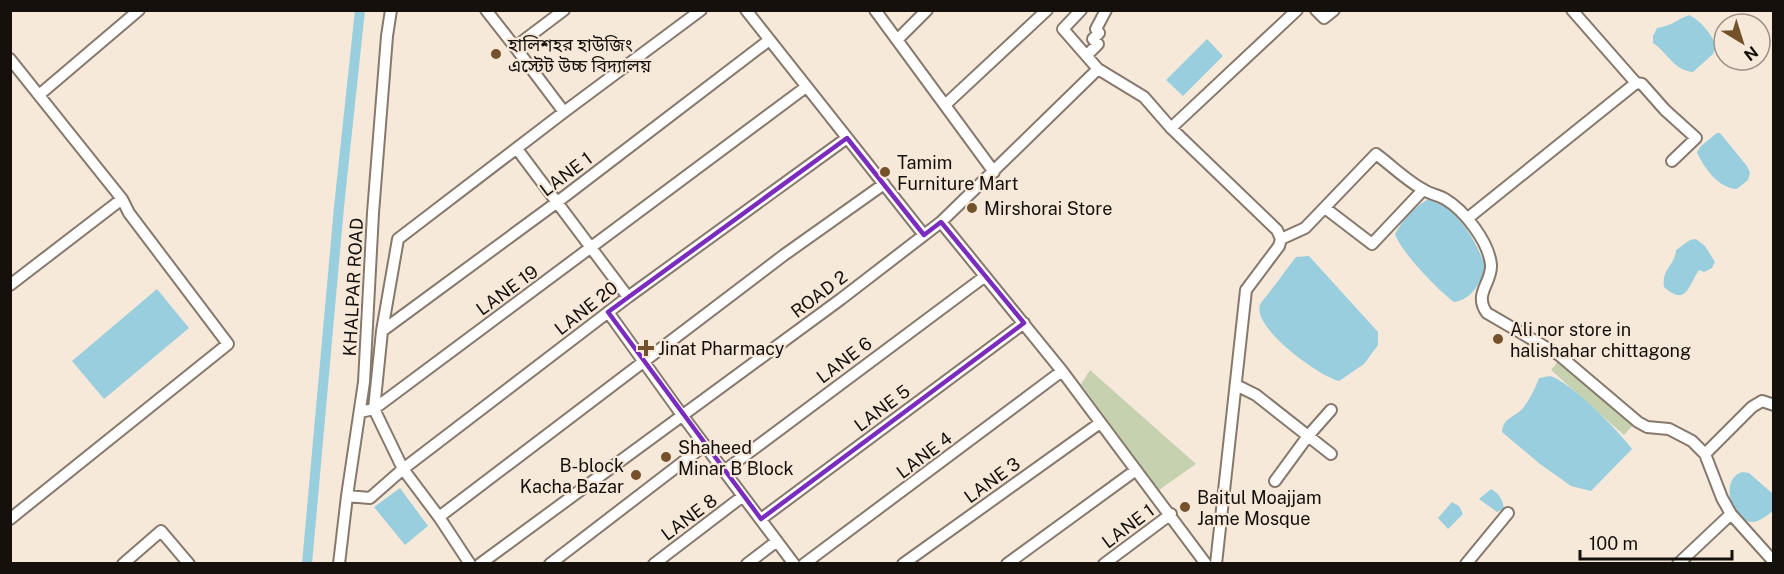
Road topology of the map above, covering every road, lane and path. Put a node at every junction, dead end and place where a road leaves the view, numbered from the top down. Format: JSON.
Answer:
{"nodes":[{"id":1,"x":139,"y":10,"type":"edge"},
{"id":2,"x":391,"y":10,"type":"edge"},
{"id":3,"x":486,"y":10,"type":"edge"},
{"id":4,"x":564,"y":10,"type":"edge"},
{"id":5,"x":701,"y":10,"type":"edge"},
{"id":6,"x":874,"y":10,"type":"edge"},
{"id":7,"x":927,"y":10,"type":"edge"},
{"id":8,"x":1047,"y":10,"type":"edge"},
{"id":9,"x":1081,"y":10,"type":"edge"},
{"id":10,"x":1106,"y":10,"type":"edge"},
{"id":11,"x":1297,"y":10,"type":"edge"},
{"id":12,"x":1316,"y":10,"type":"edge"},
{"id":13,"x":1334,"y":10,"type":"edge"},
{"id":14,"x":1572,"y":10,"type":"edge"},
{"id":15,"x":750,"y":12,"type":"edge"},
{"id":16,"x":897,"y":40,"type":"junction"},
{"id":17,"x":768,"y":41,"type":"junction"},
{"id":18,"x":514,"y":47,"type":"junction"},
{"id":19,"x":1087,"y":55,"type":"junction"},
{"id":20,"x":10,"y":59,"type":"edge"},
{"id":21,"x":1098,"y":69,"type":"junction"},
{"id":22,"x":1636,"y":83,"type":"junction"},
{"id":23,"x":806,"y":87,"type":"junction"},
{"id":24,"x":39,"y":95,"type":"junction"},
{"id":25,"x":945,"y":105,"type":"junction"},
{"id":26,"x":564,"y":112,"type":"junction"},
{"id":27,"x":1171,"y":128,"type":"junction"},
{"id":28,"x":847,"y":138,"type":"junction"},
{"id":29,"x":517,"y":149,"type":"junction"},
{"id":30,"x":1672,"y":160,"type":"dead end"},
{"id":31,"x":994,"y":172,"type":"junction"},
{"id":32,"x":884,"y":184,"type":"junction"},
{"id":33,"x":1423,"y":189,"type":"junction"},
{"id":34,"x":122,"y":199,"type":"junction"},
{"id":35,"x":556,"y":203,"type":"junction"},
{"id":36,"x":1325,"y":208,"type":"junction"},
{"id":37,"x":1468,"y":218,"type":"junction"},
{"id":38,"x":941,"y":222,"type":"junction"},
{"id":39,"x":924,"y":235,"type":"junction"},
{"id":40,"x":1281,"y":239,"type":"junction"},
{"id":41,"x":591,"y":249,"type":"junction"},
{"id":42,"x":984,"y":277,"type":"junction"},
{"id":43,"x":10,"y":285,"type":"edge"},
{"id":44,"x":628,"y":297,"type":"junction"},
{"id":45,"x":609,"y":312,"type":"junction"},
{"id":46,"x":1024,"y":323,"type":"junction"},
{"id":47,"x":382,"y":331,"type":"junction"},
{"id":48,"x":643,"y":362,"type":"junction"},
{"id":49,"x":1062,"y":371,"type":"junction"},
{"id":50,"x":1236,"y":386,"type":"junction"},
{"id":51,"x":1773,"y":405,"type":"edge"},
{"id":52,"x":374,"y":409,"type":"junction"},
{"id":53,"x":1331,"y":410,"type":"dead end"},
{"id":54,"x":360,"y":412,"type":"junction"},
{"id":55,"x":682,"y":415,"type":"junction"},
{"id":56,"x":1100,"y":423,"type":"junction"},
{"id":57,"x":1308,"y":436,"type":"junction"},
{"id":58,"x":705,"y":445,"type":"junction"},
{"id":59,"x":1331,"y":454,"type":"dead end"},
{"id":60,"x":1706,"y":454,"type":"junction"},
{"id":61,"x":404,"y":470,"type":"junction"},
{"id":62,"x":1136,"y":470,"type":"junction"},
{"id":63,"x":724,"y":471,"type":"junction"},
{"id":64,"x":1275,"y":481,"type":"dead end"},
{"id":65,"x":347,"y":496,"type":"junction"},
{"id":66,"x":743,"y":496,"type":"junction"},
{"id":67,"x":1508,"y":513,"type":"dead end"},
{"id":68,"x":1171,"y":514,"type":"junction"},
{"id":69,"x":1731,"y":514,"type":"junction"},
{"id":70,"x":439,"y":517,"type":"junction"},
{"id":71,"x":10,"y":519,"type":"edge"},
{"id":72,"x":760,"y":519,"type":"junction"},
{"id":73,"x":777,"y":541,"type":"junction"},
{"id":74,"x":1773,"y":562,"type":"edge"},
{"id":75,"x":123,"y":564,"type":"edge"},
{"id":76,"x":189,"y":564,"type":"edge"},
{"id":77,"x":339,"y":564,"type":"edge"},
{"id":78,"x":470,"y":564,"type":"edge"},
{"id":79,"x":480,"y":564,"type":"edge"},
{"id":80,"x":550,"y":564,"type":"edge"},
{"id":81,"x":654,"y":564,"type":"edge"},
{"id":82,"x":747,"y":564,"type":"edge"},
{"id":83,"x":794,"y":564,"type":"edge"},
{"id":84,"x":804,"y":564,"type":"edge"},
{"id":85,"x":903,"y":564,"type":"edge"},
{"id":86,"x":1007,"y":564,"type":"edge"},
{"id":87,"x":1104,"y":564,"type":"edge"},
{"id":88,"x":1206,"y":564,"type":"edge"},
{"id":89,"x":1216,"y":564,"type":"edge"},
{"id":90,"x":1466,"y":564,"type":"edge"},
{"id":91,"x":1678,"y":564,"type":"edge"}],
"edges":[{"from":1,"to":24,"type":"street"},
{"from":2,"to":54,"type":"street","name":"KHALPAR ROAD"},
{"from":3,"to":18,"type":"street"},
{"from":4,"to":18,"type":"street"},
{"from":5,"to":26,"type":"street"},
{"from":6,"to":16,"type":"street"},
{"from":7,"to":16,"type":"street"},
{"from":8,"to":25,"type":"street"},
{"from":9,"to":19,"type":"street"},
{"from":10,"to":19,"type":"street"},
{"from":11,"to":27,"type":"street"},
{"from":12,"to":13,"type":"street"},
{"from":14,"to":22,"type":"street"},
{"from":15,"to":17,"type":"street"},
{"from":16,"to":25,"type":"street"},
{"from":17,"to":23,"type":"street"},
{"from":17,"to":35,"type":"street","name":"LANE 1"},
{"from":18,"to":26,"type":"street"},
{"from":19,"to":21,"type":"street"},
{"from":20,"to":24,"type":"street"},
{"from":21,"to":27,"type":"street"},
{"from":21,"to":31,"type":"street","name":"ROAD 2"},
{"from":22,"to":30,"type":"street"},
{"from":22,"to":37,"type":"street"},
{"from":23,"to":28,"type":"street"},
{"from":23,"to":41,"type":"street","name":"LANE 19"},
{"from":24,"to":34,"type":"street"},
{"from":25,"to":31,"type":"street"},
{"from":26,"to":29,"type":"street"},
{"from":27,"to":40,"type":"street"},
{"from":28,"to":32,"type":"street"},
{"from":28,"to":44,"type":"street","name":"LANE 20"},
{"from":29,"to":35,"type":"street"},
{"from":29,"to":47,"type":"street"},
{"from":31,"to":38,"type":"street","name":"ROAD 2"},
{"from":32,"to":39,"type":"street"},
{"from":32,"to":48,"type":"street"},
{"from":33,"to":36,"type":"street"},
{"from":33,"to":36,"type":"street"},
{"from":33,"to":37,"type":"street"},
{"from":34,"to":43,"type":"street"},
{"from":34,"to":71,"type":"street"},
{"from":35,"to":41,"type":"street"},
{"from":35,"to":47,"type":"street","name":"LANE 1"},
{"from":36,"to":40,"type":"street"},
{"from":37,"to":60,"type":"street"},
{"from":38,"to":39,"type":"street","name":"ROAD 2"},
{"from":38,"to":42,"type":"street"},
{"from":39,"to":55,"type":"street","name":"ROAD 2"},
{"from":40,"to":50,"type":"street"},
{"from":41,"to":44,"type":"street"},
{"from":41,"to":52,"type":"street","name":"LANE 19"},
{"from":42,"to":46,"type":"street"},
{"from":42,"to":63,"type":"street","name":"LANE 6"},
{"from":44,"to":45,"type":"street","name":"LANE 20"},
{"from":45,"to":48,"type":"street"},
{"from":45,"to":61,"type":"street","name":"LANE 20"},
{"from":46,"to":49,"type":"street"},
{"from":46,"to":72,"type":"street","name":"LANE 5"},
{"from":47,"to":52,"type":"street"},
{"from":48,"to":55,"type":"street"},
{"from":48,"to":70,"type":"street"},
{"from":49,"to":56,"type":"street"},
{"from":49,"to":84,"type":"street","name":"LANE 4"},
{"from":50,"to":57,"type":"street"},
{"from":50,"to":89,"type":"street"},
{"from":51,"to":60,"type":"street"},
{"from":52,"to":54,"type":"street"},
{"from":52,"to":61,"type":"street"},
{"from":53,"to":57,"type":"street"},
{"from":54,"to":65,"type":"street","name":"KHALPAR ROAD"},
{"from":55,"to":58,"type":"street"},
{"from":55,"to":79,"type":"street","name":"ROAD 2"},
{"from":56,"to":62,"type":"street"},
{"from":56,"to":85,"type":"street","name":"LANE 3"},
{"from":57,"to":59,"type":"street"},
{"from":57,"to":64,"type":"street"},
{"from":58,"to":63,"type":"street"},
{"from":58,"to":80,"type":"street"},
{"from":60,"to":69,"type":"street"},
{"from":61,"to":65,"type":"street","name":"LANE 20"},
{"from":61,"to":70,"type":"street"},
{"from":62,"to":68,"type":"street"},
{"from":62,"to":86,"type":"street"},
{"from":63,"to":66,"type":"street"},
{"from":65,"to":77,"type":"street","name":"KHALPAR ROAD"},
{"from":66,"to":72,"type":"street"},
{"from":66,"to":81,"type":"street","name":"LANE 8"},
{"from":67,"to":90,"type":"street"},
{"from":68,"to":87,"type":"street","name":"LANE 1"},
{"from":68,"to":88,"type":"street"},
{"from":69,"to":74,"type":"street"},
{"from":69,"to":91,"type":"street"},
{"from":70,"to":78,"type":"street"},
{"from":72,"to":73,"type":"street"},
{"from":73,"to":82,"type":"street"},
{"from":73,"to":83,"type":"street"},
{"from":75,"to":76,"type":"street"}]}
